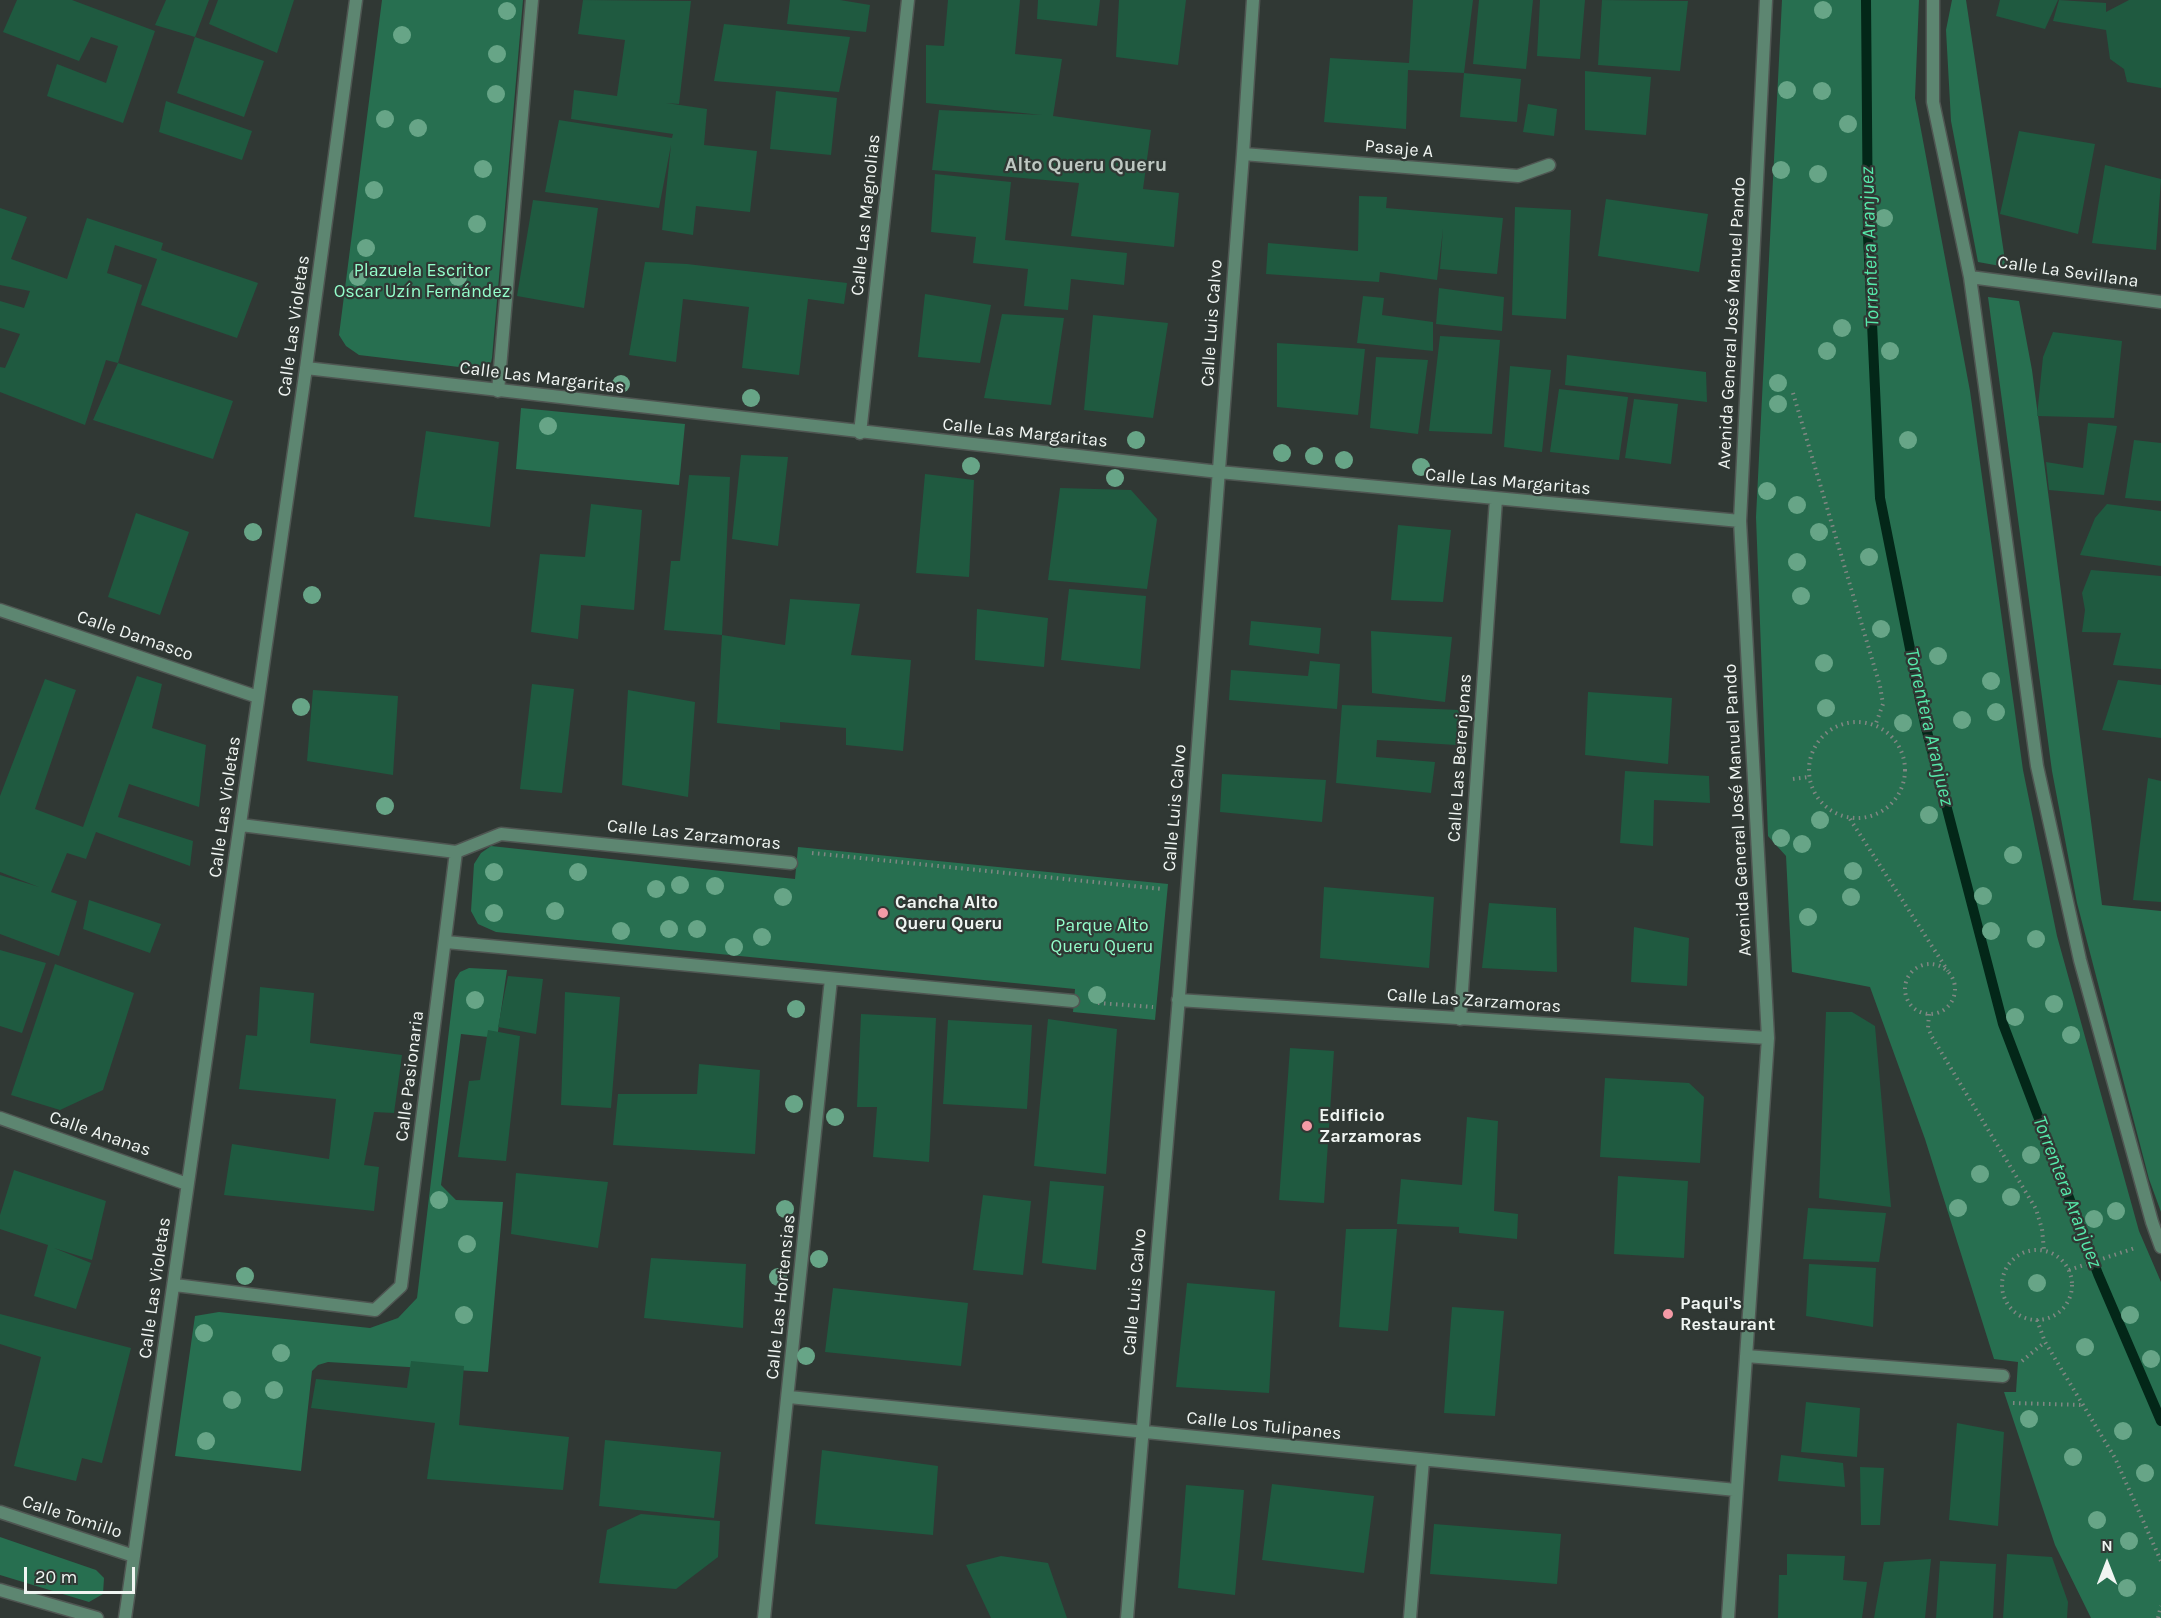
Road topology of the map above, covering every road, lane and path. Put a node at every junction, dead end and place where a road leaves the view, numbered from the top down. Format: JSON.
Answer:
{"nodes":[{"id":1,"x":356,"y":0,"type":"edge"},
{"id":2,"x":532,"y":0,"type":"edge"},
{"id":3,"x":908,"y":0,"type":"edge"},
{"id":4,"x":1253,"y":0,"type":"edge"},
{"id":5,"x":1766,"y":0,"type":"edge"},
{"id":6,"x":1934,"y":0,"type":"edge"},
{"id":7,"x":1244,"y":154,"type":"junction"},
{"id":8,"x":1549,"y":165,"type":"dead end"},
{"id":9,"x":1970,"y":277,"type":"junction"},
{"id":10,"x":2161,"y":302,"type":"edge"},
{"id":11,"x":306,"y":368,"type":"junction"},
{"id":12,"x":498,"y":391,"type":"junction"},
{"id":13,"x":1793,"y":393,"type":"dead end"},
{"id":14,"x":860,"y":433,"type":"junction"},
{"id":15,"x":1219,"y":472,"type":"junction"},
{"id":16,"x":1496,"y":499,"type":"junction"},
{"id":17,"x":1740,"y":521,"type":"junction"},
{"id":18,"x":0,"y":610,"type":"edge"},
{"id":19,"x":258,"y":697,"type":"junction"},
{"id":20,"x":1875,"y":726,"type":"junction"},
{"id":21,"x":1809,"y":777,"type":"junction"},
{"id":22,"x":1793,"y":779,"type":"dead end"},
{"id":23,"x":1850,"y":818,"type":"junction"},
{"id":24,"x":241,"y":825,"type":"junction"},
{"id":25,"x":456,"y":852,"type":"junction"},
{"id":26,"x":790,"y":863,"type":"joint"},
{"id":27,"x":1139,"y":886,"type":"dead end"},
{"id":28,"x":446,"y":942,"type":"junction"},
{"id":29,"x":1948,"y":971,"type":"junction"},
{"id":30,"x":831,"y":979,"type":"junction"},
{"id":31,"x":1178,"y":1000,"type":"junction"},
{"id":32,"x":1073,"y":1001,"type":"dead end"},
{"id":33,"x":1929,"y":1014,"type":"junction"},
{"id":34,"x":1460,"y":1019,"type":"junction"},
{"id":35,"x":1768,"y":1038,"type":"junction"},
{"id":36,"x":0,"y":1118,"type":"edge"},
{"id":37,"x":188,"y":1184,"type":"junction"},
{"id":38,"x":2145,"y":1245,"type":"dead end"},
{"id":39,"x":2161,"y":1247,"type":"edge"},
{"id":40,"x":2044,"y":1250,"type":"junction"},
{"id":41,"x":2069,"y":1270,"type":"junction"},
{"id":42,"x":175,"y":1285,"type":"junction"},
{"id":43,"x":2037,"y":1320,"type":"junction"},
{"id":44,"x":1746,"y":1356,"type":"junction"},
{"id":45,"x":2003,"y":1376,"type":"dead end"},
{"id":46,"x":789,"y":1397,"type":"junction"},
{"id":47,"x":2013,"y":1403,"type":"dead end"},
{"id":48,"x":2083,"y":1405,"type":"junction"},
{"id":49,"x":1141,"y":1432,"type":"junction"},
{"id":50,"x":1423,"y":1460,"type":"junction"},
{"id":51,"x":1736,"y":1490,"type":"junction"},
{"id":52,"x":0,"y":1512,"type":"edge"},
{"id":53,"x":134,"y":1556,"type":"junction"},
{"id":54,"x":2161,"y":1562,"type":"edge"},
{"id":55,"x":0,"y":1590,"type":"edge"},
{"id":56,"x":2161,"y":1606,"type":"edge"},
{"id":57,"x":97,"y":1618,"type":"edge"},
{"id":58,"x":125,"y":1618,"type":"edge"},
{"id":59,"x":764,"y":1618,"type":"edge"},
{"id":60,"x":1127,"y":1618,"type":"edge"},
{"id":61,"x":1410,"y":1618,"type":"edge"},
{"id":62,"x":1728,"y":1618,"type":"edge"},
{"id":63,"x":2158,"y":1618,"type":"edge"}],
"edges":[{"from":1,"to":11,"type":"street","name":"Calle Las Violetas"},
{"from":2,"to":12,"type":"street"},
{"from":3,"to":14,"type":"street","name":"Calle Las Magnolias"},
{"from":4,"to":7,"type":"street","name":"Calle Luis Calvo"},
{"from":5,"to":17,"type":"street","name":"Avenida General José Manuel Pando"},
{"from":6,"to":9,"type":"street"},
{"from":7,"to":8,"type":"street","name":"Pasaje A"},
{"from":7,"to":15,"type":"street","name":"Calle Luis Calvo"},
{"from":9,"to":10,"type":"street","name":"Calle La Sevillana"},
{"from":9,"to":39,"type":"street"},
{"from":11,"to":12,"type":"street","name":"Calle Las Margaritas"},
{"from":11,"to":19,"type":"street","name":"Calle Las Violetas"},
{"from":12,"to":14,"type":"street","name":"Calle Las Margaritas"},
{"from":13,"to":20,"type":"path"},
{"from":14,"to":15,"type":"street","name":"Calle Las Margaritas"},
{"from":15,"to":16,"type":"street","name":"Calle Las Margaritas"},
{"from":15,"to":31,"type":"street","name":"Calle Luis Calvo"},
{"from":16,"to":17,"type":"street","name":"Calle Las Margaritas"},
{"from":16,"to":34,"type":"street","name":"Calle Las Berenjenas"},
{"from":17,"to":35,"type":"street","name":"Avenida General José Manuel Pando"},
{"from":18,"to":19,"type":"street","name":"Calle Damasco"},
{"from":19,"to":24,"type":"street","name":"Calle Las Violetas"},
{"from":20,"to":21,"type":"path"},
{"from":20,"to":23,"type":"path"},
{"from":21,"to":22,"type":"path"},
{"from":21,"to":23,"type":"path"},
{"from":23,"to":29,"type":"path"},
{"from":24,"to":25,"type":"street"},
{"from":24,"to":37,"type":"street","name":"Calle Las Violetas"},
{"from":25,"to":26,"type":"street","name":"Calle Las Zarzamoras"},
{"from":25,"to":28,"type":"street","name":"Calle Pasionaria"},
{"from":26,"to":27,"type":"path","name":"Calle Las Zarzamoras"},
{"from":28,"to":30,"type":"street"},
{"from":28,"to":42,"type":"street","name":"Calle Pasionaria"},
{"from":29,"to":33,"type":"path"},
{"from":29,"to":33,"type":"path"},
{"from":30,"to":32,"type":"street"},
{"from":30,"to":46,"type":"street","name":"Calle Las Hortensias"},
{"from":31,"to":34,"type":"street","name":"Calle Las Zarzamoras"},
{"from":31,"to":49,"type":"street","name":"Calle Luis Calvo"},
{"from":33,"to":40,"type":"path"},
{"from":34,"to":35,"type":"street","name":"Calle Las Zarzamoras"},
{"from":35,"to":44,"type":"street","name":"Avenida General José Manuel Pando"},
{"from":36,"to":37,"type":"street","name":"Calle Ananas"},
{"from":37,"to":42,"type":"street","name":"Calle Las Violetas"},
{"from":38,"to":41,"type":"path"},
{"from":40,"to":41,"type":"path"},
{"from":40,"to":43,"type":"path"},
{"from":41,"to":43,"type":"path"},
{"from":42,"to":53,"type":"street","name":"Calle Las Violetas"},
{"from":43,"to":48,"type":"path"},
{"from":44,"to":45,"type":"street"},
{"from":44,"to":51,"type":"street","name":"Avenida General José Manuel Pando"},
{"from":46,"to":49,"type":"street","name":"Calle Los Tulipanes"},
{"from":46,"to":59,"type":"street","name":"Calle Las Hortensias"},
{"from":47,"to":48,"type":"path"},
{"from":48,"to":54,"type":"path"},
{"from":49,"to":50,"type":"street","name":"Calle Los Tulipanes"},
{"from":49,"to":60,"type":"street","name":"Calle Luis Calvo"},
{"from":50,"to":51,"type":"street","name":"Calle Los Tulipanes"},
{"from":50,"to":61,"type":"street"},
{"from":51,"to":62,"type":"street","name":"Avenida General José Manuel Pando"},
{"from":52,"to":53,"type":"street","name":"Calle Tomillo"},
{"from":53,"to":58,"type":"street","name":"Calle Las Violetas"},
{"from":55,"to":57,"type":"street"},
{"from":56,"to":63,"type":"path"}]}
